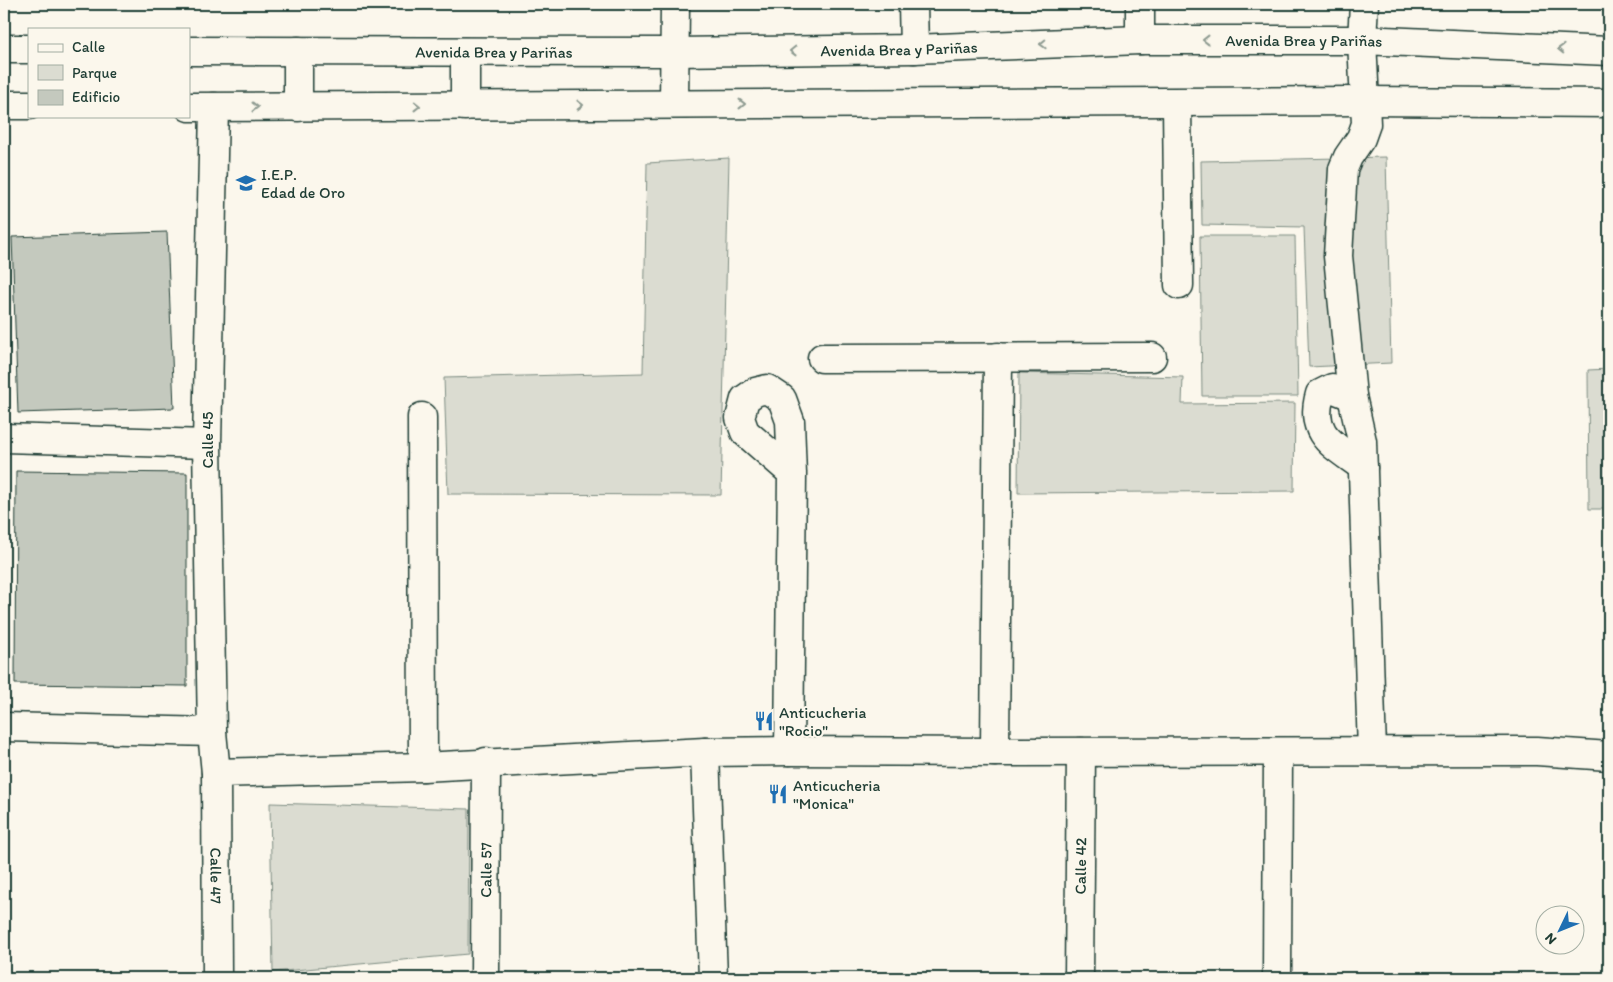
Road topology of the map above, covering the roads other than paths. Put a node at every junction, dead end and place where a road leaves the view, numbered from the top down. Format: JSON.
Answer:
{"nodes":[{"id":1,"x":675,"y":4,"type":"edge"},
{"id":2,"x":913,"y":4,"type":"edge"},
{"id":3,"x":1140,"y":4,"type":"edge"},
{"id":4,"x":1364,"y":4,"type":"edge"},
{"id":5,"x":1140,"y":40,"type":"junction"},
{"id":6,"x":1362,"y":40,"type":"junction"},
{"id":7,"x":28,"y":49,"type":"edge"},
{"id":8,"x":914,"y":49,"type":"junction"},
{"id":9,"x":4,"y":50,"type":"edge"},
{"id":10,"x":190,"y":50,"type":"edge"},
{"id":11,"x":298,"y":51,"type":"junction"},
{"id":12,"x":1609,"y":51,"type":"edge"},
{"id":13,"x":465,"y":52,"type":"junction"},
{"id":14,"x":675,"y":52,"type":"junction"},
{"id":15,"x":1364,"y":102,"type":"junction"},
{"id":16,"x":1609,"y":103,"type":"edge"},
{"id":17,"x":4,"y":104,"type":"edge"},
{"id":18,"x":674,"y":104,"type":"junction"},
{"id":19,"x":1177,"y":104,"type":"junction"},
{"id":20,"x":28,"y":105,"type":"edge"},
{"id":21,"x":466,"y":106,"type":"junction"},
{"id":22,"x":201,"y":107,"type":"edge"},
{"id":23,"x":298,"y":107,"type":"junction"},
{"id":24,"x":1178,"y":285,"type":"dead end"},
{"id":25,"x":998,"y":357,"type":"junction"},
{"id":26,"x":1152,"y":357,"type":"dead end"},
{"id":27,"x":822,"y":358,"type":"dead end"},
{"id":28,"x":1352,"y":396,"type":"junction"},
{"id":29,"x":422,"y":417,"type":"dead end"},
{"id":30,"x":4,"y":438,"type":"edge"},
{"id":31,"x":206,"y":444,"type":"junction"},
{"id":32,"x":1363,"y":466,"type":"junction"},
{"id":33,"x":792,"y":473,"type":"dead end"},
{"id":34,"x":4,"y":728,"type":"edge"},
{"id":35,"x":212,"y":732,"type":"junction"},
{"id":36,"x":789,"y":750,"type":"junction"},
{"id":37,"x":1372,"y":751,"type":"junction"},
{"id":38,"x":705,"y":752,"type":"junction"},
{"id":39,"x":994,"y":752,"type":"junction"},
{"id":40,"x":1081,"y":752,"type":"junction"},
{"id":41,"x":1278,"y":752,"type":"junction"},
{"id":42,"x":1609,"y":756,"type":"edge"},
{"id":43,"x":486,"y":762,"type":"junction"},
{"id":44,"x":423,"y":767,"type":"junction"},
{"id":45,"x":216,"y":773,"type":"junction"},
{"id":46,"x":217,"y":978,"type":"edge"},
{"id":47,"x":484,"y":978,"type":"edge"},
{"id":48,"x":713,"y":978,"type":"edge"},
{"id":49,"x":1079,"y":978,"type":"edge"},
{"id":50,"x":1277,"y":978,"type":"edge"}],
"edges":[{"from":1,"to":14,"type":"street"},
{"from":2,"to":8,"type":"street"},
{"from":3,"to":5,"type":"street"},
{"from":4,"to":6,"type":"street"},
{"from":6,"to":5,"type":"street","name":"Avenida Brea y Pariñas","one_way":true},
{"from":5,"to":8,"type":"street","name":"Avenida Brea y Pariñas","one_way":true},
{"from":12,"to":6,"type":"street","name":"Avenida Brea y Pariñas","one_way":true},
{"from":6,"to":15,"type":"street"},
{"from":7,"to":9,"type":"street"},
{"from":8,"to":14,"type":"street","name":"Avenida Brea y Pariñas","one_way":true},
{"from":10,"to":11,"type":"street","name":"Avenida Brea y Pariñas"},
{"from":11,"to":13,"type":"street","name":"Avenida Brea y Pariñas"},
{"from":11,"to":23,"type":"street"},
{"from":13,"to":14,"type":"street","name":"Avenida Brea y Pariñas"},
{"from":13,"to":21,"type":"street"},
{"from":14,"to":18,"type":"street"},
{"from":15,"to":16,"type":"street"},
{"from":15,"to":19,"type":"street"},
{"from":15,"to":28,"type":"street"},
{"from":17,"to":20,"type":"street"},
{"from":18,"to":19,"type":"street","one_way":true},
{"from":21,"to":18,"type":"street","one_way":true},
{"from":19,"to":24,"type":"street"},
{"from":23,"to":21,"type":"street","one_way":true},
{"from":22,"to":23,"type":"street","one_way":true},
{"from":22,"to":31,"type":"street","name":"Calle 45"},
{"from":25,"to":26,"type":"street"},
{"from":25,"to":27,"type":"street"},
{"from":25,"to":39,"type":"street"},
{"from":28,"to":32,"type":"street"},
{"from":28,"to":32,"type":"street"},
{"from":29,"to":44,"type":"street"},
{"from":30,"to":31,"type":"street"},
{"from":31,"to":35,"type":"street","name":"Calle 45"},
{"from":32,"to":37,"type":"street"},
{"from":33,"to":36,"type":"street"},
{"from":34,"to":35,"type":"street"},
{"from":35,"to":45,"type":"street","name":"Calle 45"},
{"from":36,"to":38,"type":"street"},
{"from":36,"to":39,"type":"street"},
{"from":37,"to":41,"type":"street"},
{"from":37,"to":42,"type":"street"},
{"from":38,"to":43,"type":"street"},
{"from":38,"to":48,"type":"street"},
{"from":39,"to":40,"type":"street"},
{"from":40,"to":41,"type":"street"},
{"from":40,"to":49,"type":"street","name":"Calle 42"},
{"from":41,"to":50,"type":"street"},
{"from":43,"to":44,"type":"street"},
{"from":43,"to":47,"type":"street","name":"Calle 57"},
{"from":44,"to":45,"type":"street"},
{"from":45,"to":46,"type":"street","name":"Calle 47"}]}
